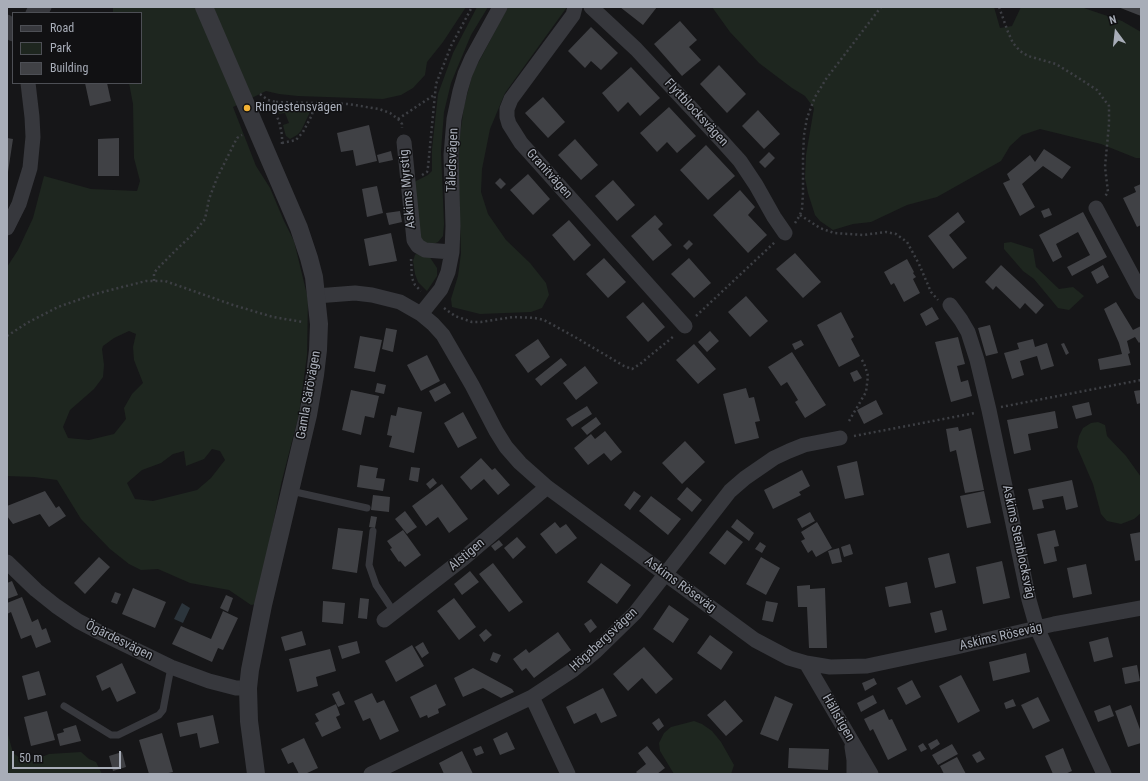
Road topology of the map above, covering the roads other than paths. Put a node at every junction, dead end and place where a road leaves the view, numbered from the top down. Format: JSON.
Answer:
{"nodes":[{"id":1,"x":44,"y":7,"type":"edge"},
{"id":2,"x":204,"y":7,"type":"edge"},
{"id":3,"x":500,"y":7,"type":"edge"},
{"id":4,"x":575,"y":7,"type":"edge"},
{"id":5,"x":591,"y":7,"type":"edge"},
{"id":6,"x":35,"y":12,"type":"edge"},
{"id":7,"x":28,"y":84,"type":"edge"},
{"id":8,"x":404,"y":142,"type":"road end"},
{"id":9,"x":1096,"y":208,"type":"road end"},
{"id":10,"x":7,"y":228,"type":"edge"},
{"id":11,"x":785,"y":233,"type":"road end"},
{"id":12,"x":452,"y":252,"type":"junction"},
{"id":13,"x":1141,"y":292,"type":"edge"},
{"id":14,"x":316,"y":296,"type":"junction"},
{"id":15,"x":950,"y":305,"type":"road end"},
{"id":16,"x":421,"y":314,"type":"junction"},
{"id":17,"x":686,"y":326,"type":"road end"},
{"id":18,"x":840,"y":438,"type":"dead end"},
{"id":19,"x":547,"y":486,"type":"junction"},
{"id":20,"x":290,"y":491,"type":"junction"},
{"id":21,"x":367,"y":508,"type":"dead end"},
{"id":22,"x":373,"y":531,"type":"dead end"},
{"id":23,"x":7,"y":562,"type":"edge"},
{"id":24,"x":665,"y":574,"type":"junction"},
{"id":25,"x":1141,"y":608,"type":"edge"},
{"id":26,"x":389,"y":616,"type":"joint"},
{"id":27,"x":1037,"y":628,"type":"junction"},
{"id":28,"x":806,"y":663,"type":"junction"},
{"id":29,"x":171,"y":667,"type":"junction"},
{"id":30,"x":248,"y":688,"type":"junction"},
{"id":31,"x":532,"y":697,"type":"junction"},
{"id":32,"x":64,"y":706,"type":"dead end"},
{"id":33,"x":849,"y":737,"type":"junction"},
{"id":34,"x":256,"y":774,"type":"edge"},
{"id":35,"x":370,"y":774,"type":"edge"},
{"id":36,"x":568,"y":774,"type":"edge"},
{"id":37,"x":854,"y":774,"type":"edge"},
{"id":38,"x":871,"y":774,"type":"edge"},
{"id":39,"x":1104,"y":774,"type":"edge"}],
"edges":[{"from":1,"to":6,"type":"street"},
{"from":2,"to":14,"type":"street","name":"Gamla Särövägen"},
{"from":3,"to":12,"type":"street","name":"Tåledsvägen"},
{"from":4,"to":17,"type":"street","name":"Granitvägen"},
{"from":5,"to":11,"type":"street","name":"Flyttblocksvägen"},
{"from":7,"to":10,"type":"street"},
{"from":8,"to":12,"type":"street","name":"Askims Myrstig"},
{"from":9,"to":13,"type":"street"},
{"from":12,"to":16,"type":"street","name":"Tåledsvägen"},
{"from":14,"to":16,"type":"street","name":"Askims Röseväg"},
{"from":14,"to":20,"type":"street","name":"Gamla Särövägen"},
{"from":15,"to":27,"type":"street","name":"Askims Stenblocksväg"},
{"from":16,"to":19,"type":"street","name":"Askims Röseväg"},
{"from":18,"to":24,"type":"street","name":"Högabergsvägen"},
{"from":19,"to":24,"type":"street","name":"Askims Röseväg"},
{"from":19,"to":26,"type":"street","name":"Alstigen"},
{"from":20,"to":21,"type":"lane"},
{"from":20,"to":30,"type":"street","name":"Gamla Särövägen"},
{"from":22,"to":26,"type":"lane"},
{"from":23,"to":29,"type":"street","name":"Ögärdesvägen"},
{"from":24,"to":28,"type":"street","name":"Askims Röseväg"},
{"from":24,"to":31,"type":"street","name":"Högabergsvägen"},
{"from":25,"to":27,"type":"street","name":"Askims Röseväg"},
{"from":27,"to":28,"type":"street","name":"Askims Röseväg"},
{"from":27,"to":39,"type":"street","name":"Askims Stenblocksväg"},
{"from":28,"to":33,"type":"street","name":"Hällstigen"},
{"from":29,"to":30,"type":"street","name":"Ögärdesvägen"},
{"from":29,"to":32,"type":"lane"},
{"from":30,"to":34,"type":"street","name":"Gamla Särövägen"},
{"from":31,"to":35,"type":"street","name":"Högabergsvägen"},
{"from":31,"to":36,"type":"street"},
{"from":33,"to":37,"type":"street"},
{"from":33,"to":38,"type":"street","name":"Hällstigen"}]}
